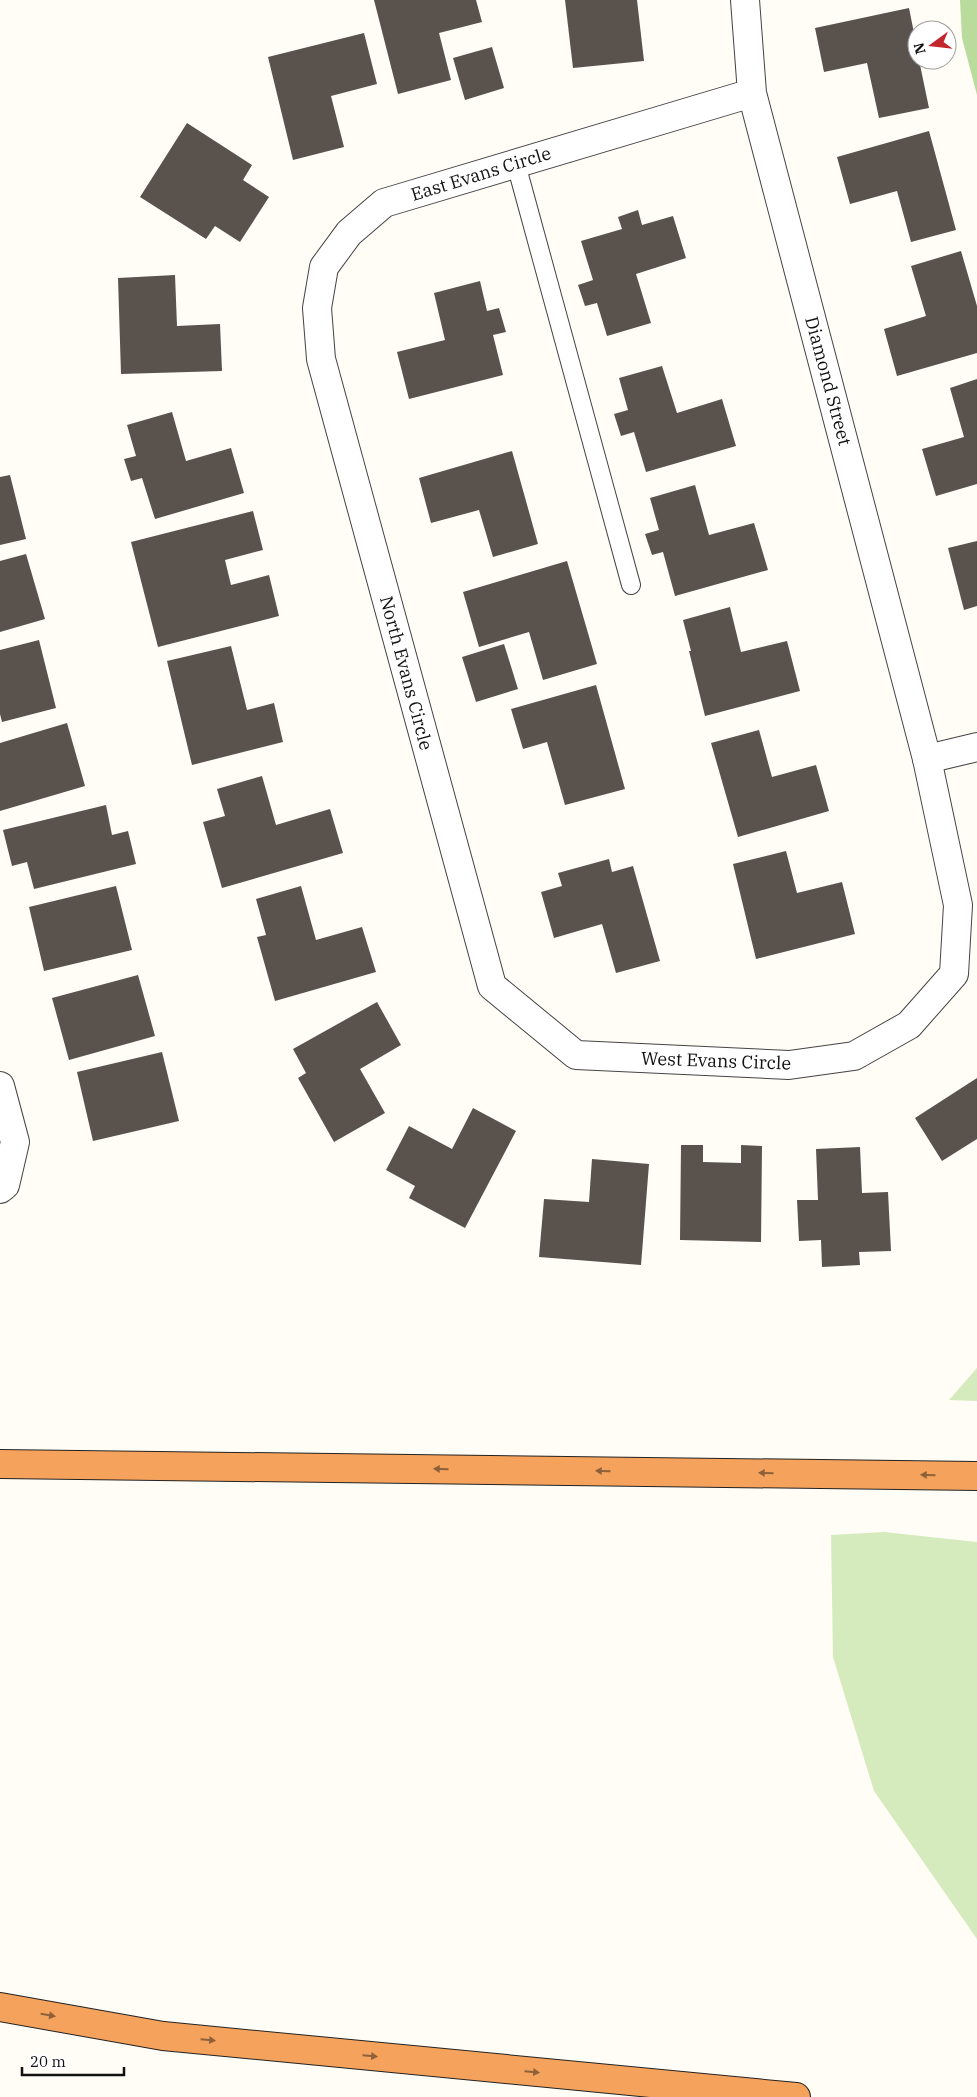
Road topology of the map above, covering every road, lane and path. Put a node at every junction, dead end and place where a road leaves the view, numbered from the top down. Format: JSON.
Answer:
{"nodes":[{"id":1,"x":745,"y":0,"type":"edge"},
{"id":2,"x":752,"y":93,"type":"junction"},
{"id":3,"x":516,"y":164,"type":"junction"},
{"id":4,"x":321,"y":359,"type":"joint"},
{"id":5,"x":631,"y":585,"type":"dead end"},
{"id":6,"x":977,"y":747,"type":"edge"},
{"id":7,"x":927,"y":759,"type":"junction"},
{"id":8,"x":492,"y":986,"type":"joint"},
{"id":9,"x":0,"y":1086,"type":"edge"},
{"id":10,"x":0,"y":1189,"type":"edge"},
{"id":11,"x":0,"y":1464,"type":"edge"},
{"id":12,"x":977,"y":1476,"type":"edge"},
{"id":13,"x":0,"y":2006,"type":"edge"},
{"id":14,"x":796,"y":2097,"type":"edge"}],
"edges":[{"from":1,"to":2,"type":"street","name":"Diamond Street"},
{"from":2,"to":3,"type":"street","name":"East Evans Circle"},
{"from":2,"to":7,"type":"street","name":"Diamond Street"},
{"from":3,"to":4,"type":"street","name":"East Evans Circle"},
{"from":3,"to":5,"type":"lane"},
{"from":4,"to":8,"type":"street","name":"North Evans Circle"},
{"from":6,"to":7,"type":"street"},
{"from":7,"to":8,"type":"street","name":"West Evans Circle"},
{"from":9,"to":10,"type":"street"},
{"from":12,"to":11,"type":"highway","one_way":true},
{"from":13,"to":14,"type":"highway","one_way":true}]}
